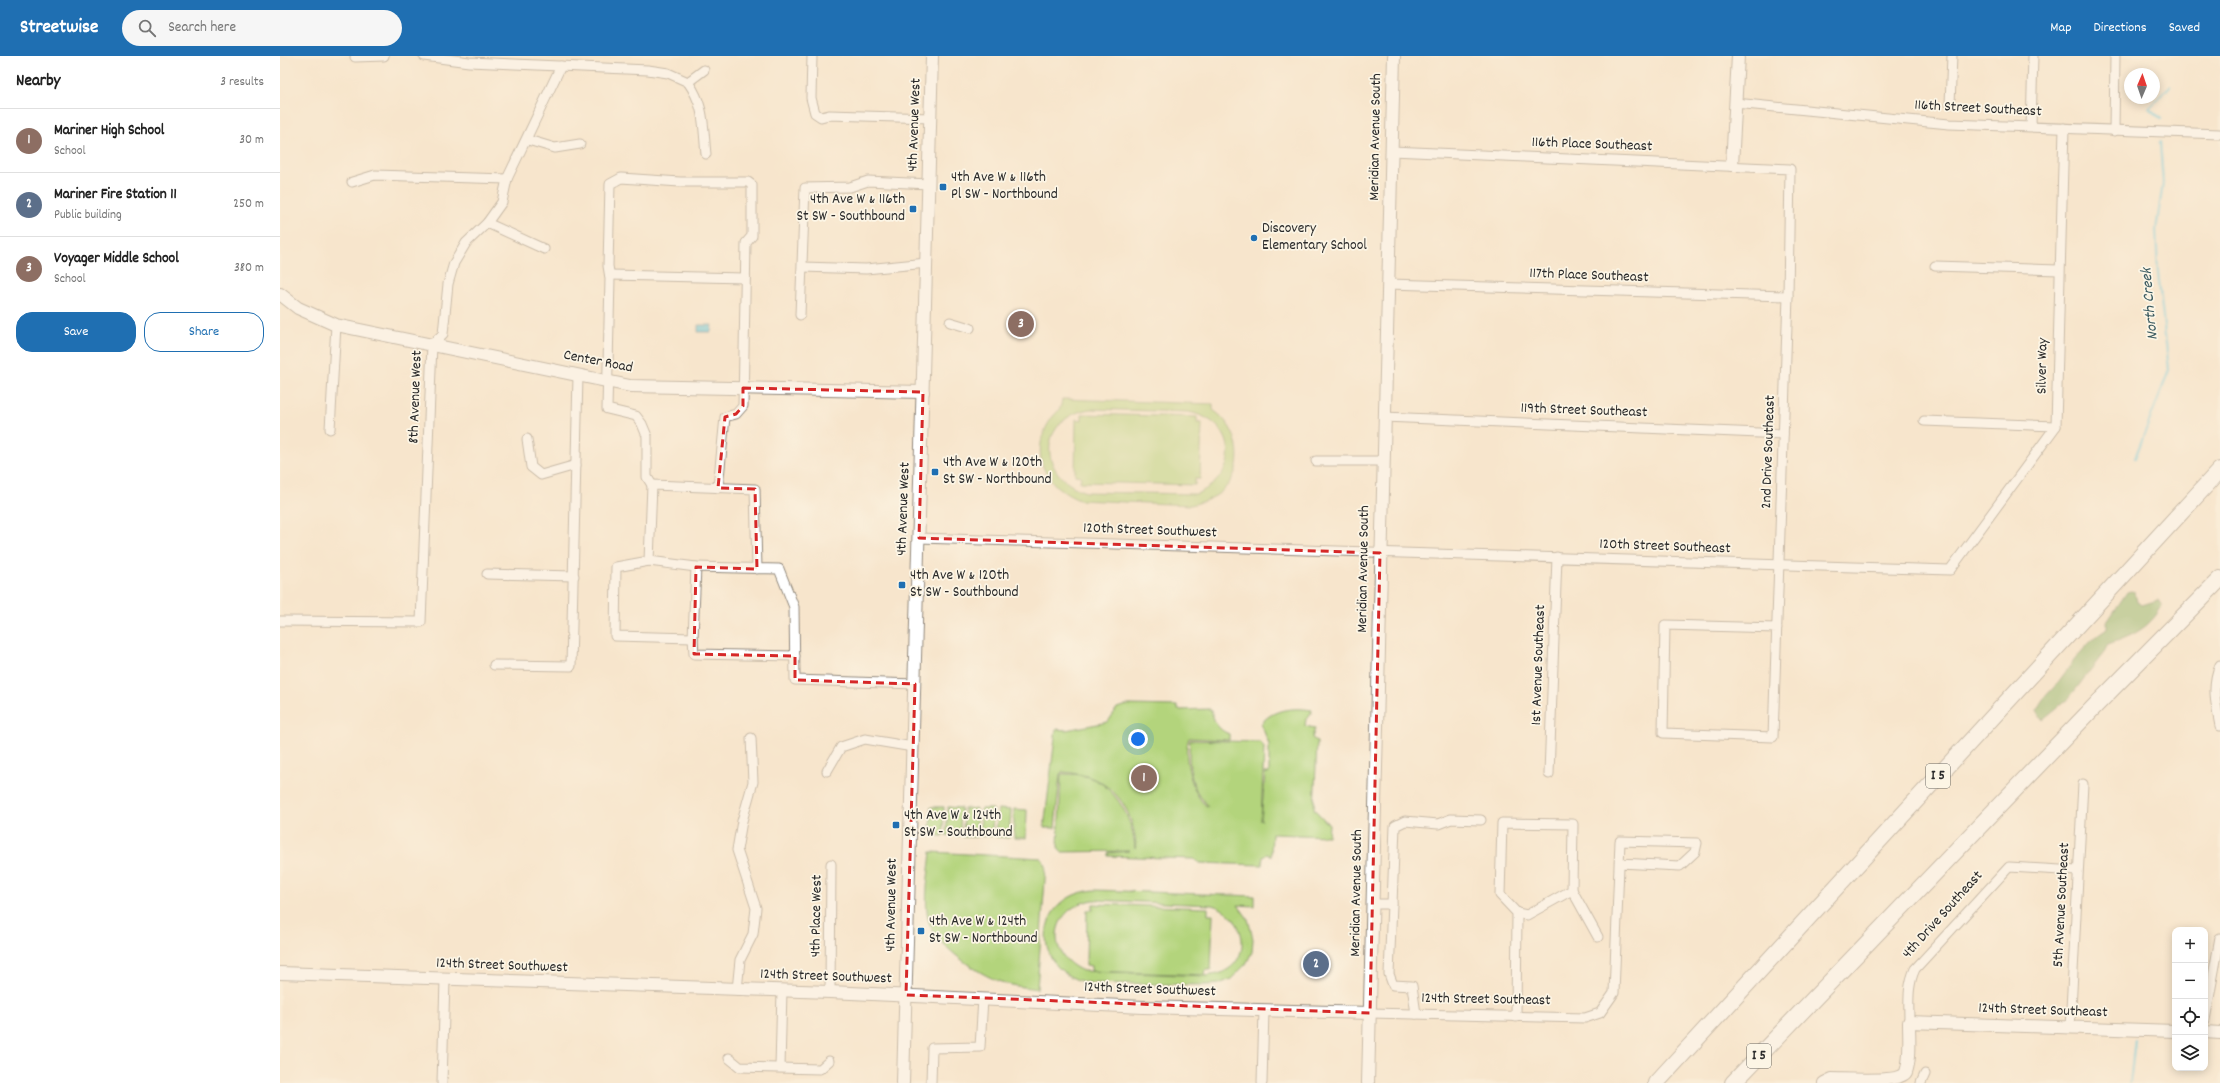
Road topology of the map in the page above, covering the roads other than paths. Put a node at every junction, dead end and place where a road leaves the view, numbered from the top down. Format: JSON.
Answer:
{"nodes":[{"id":1,"x":384,"y":56,"type":"edge"},
{"id":2,"x":424,"y":56,"type":"edge"},
{"id":3,"x":812,"y":56,"type":"edge"},
{"id":4,"x":932,"y":56,"type":"edge"},
{"id":5,"x":1394,"y":56,"type":"edge"},
{"id":6,"x":1738,"y":56,"type":"edge"},
{"id":7,"x":1952,"y":56,"type":"edge"},
{"id":8,"x":2033,"y":56,"type":"edge"},
{"id":9,"x":2115,"y":56,"type":"edge"},
{"id":10,"x":355,"y":57,"type":"dead end"},
{"id":11,"x":561,"y":66,"type":"junction"},
{"id":12,"x":704,"y":70,"type":"dead end"},
{"id":13,"x":688,"y":82,"type":"junction"},
{"id":14,"x":1735,"y":103,"type":"junction"},
{"id":15,"x":1950,"y":104,"type":"dead end"},
{"id":16,"x":931,"y":118,"type":"junction"},
{"id":17,"x":2031,"y":126,"type":"junction"},
{"id":18,"x":2064,"y":128,"type":"junction"},
{"id":19,"x":2114,"y":131,"type":"junction"},
{"id":20,"x":2220,"y":134,"type":"edge"},
{"id":21,"x":528,"y":140,"type":"junction"},
{"id":22,"x":580,"y":144,"type":"dead end"},
{"id":23,"x":1392,"y":152,"type":"junction"},
{"id":24,"x":706,"y":154,"type":"dead end"},
{"id":25,"x":1732,"y":165,"type":"junction"},
{"id":26,"x":1790,"y":169,"type":"joint"},
{"id":27,"x":507,"y":179,"type":"junction"},
{"id":28,"x":352,"y":182,"type":"dead end"},
{"id":29,"x":929,"y":184,"type":"junction"},
{"id":30,"x":487,"y":224,"type":"junction"},
{"id":31,"x":544,"y":249,"type":"dead end"},
{"id":32,"x":927,"y":263,"type":"junction"},
{"id":33,"x":1935,"y":266,"type":"dead end"},
{"id":34,"x":803,"y":267,"type":"junction"},
{"id":35,"x":2059,"y":270,"type":"junction"},
{"id":36,"x":610,"y":275,"type":"junction"},
{"id":37,"x":745,"y":278,"type":"junction"},
{"id":38,"x":1388,"y":284,"type":"junction"},
{"id":39,"x":280,"y":294,"type":"edge"},
{"id":40,"x":1788,"y":296,"type":"junction"},
{"id":41,"x":800,"y":315,"type":"dead end"},
{"id":42,"x":950,"y":322,"type":"dead end"},
{"id":43,"x":336,"y":325,"type":"junction"},
{"id":44,"x":970,"y":328,"type":"dead end"},
{"id":45,"x":432,"y":344,"type":"junction"},
{"id":46,"x":578,"y":376,"type":"junction"},
{"id":47,"x":608,"y":382,"type":"junction"},
{"id":48,"x":743,"y":388,"type":"junction"},
{"id":49,"x":923,"y":392,"type":"junction"},
{"id":50,"x":1384,"y":417,"type":"junction"},
{"id":51,"x":1924,"y":421,"type":"dead end"},
{"id":52,"x":2056,"y":426,"type":"junction"},
{"id":53,"x":330,"y":429,"type":"dead end"},
{"id":54,"x":1783,"y":434,"type":"junction"},
{"id":55,"x":527,"y":439,"type":"dead end"},
{"id":56,"x":1316,"y":461,"type":"dead end"},
{"id":57,"x":1383,"y":461,"type":"junction"},
{"id":58,"x":576,"y":465,"type":"junction"},
{"id":59,"x":2220,"y":470,"type":"edge"},
{"id":60,"x":652,"y":485,"type":"junction"},
{"id":61,"x":718,"y":488,"type":"junction"},
{"id":62,"x":919,"y":538,"type":"junction"},
{"id":63,"x":1380,"y":553,"type":"junction"},
{"id":64,"x":1558,"y":557,"type":"junction"},
{"id":65,"x":648,"y":561,"type":"junction"},
{"id":66,"x":1779,"y":565,"type":"junction"},
{"id":67,"x":696,"y":567,"type":"junction"},
{"id":68,"x":757,"y":569,"type":"junction"},
{"id":69,"x":487,"y":574,"type":"dead end"},
{"id":70,"x":574,"y":576,"type":"junction"},
{"id":71,"x":2220,"y":580,"type":"edge"},
{"id":72,"x":280,"y":621,"type":"edge"},
{"id":73,"x":1777,"y":628,"type":"junction"},
{"id":74,"x":693,"y":638,"type":"junction"},
{"id":75,"x":795,"y":656,"type":"junction"},
{"id":76,"x":494,"y":665,"type":"dead end"},
{"id":77,"x":2220,"y":665,"type":"edge"},
{"id":78,"x":915,"y":684,"type":"junction"},
{"id":79,"x":2220,"y":726,"type":"edge"},
{"id":80,"x":751,"y":738,"type":"dead end"},
{"id":81,"x":913,"y":747,"type":"junction"},
{"id":82,"x":827,"y":771,"type":"dead end"},
{"id":83,"x":1549,"y":774,"type":"dead end"},
{"id":84,"x":2083,"y":784,"type":"dead end"},
{"id":85,"x":1481,"y":820,"type":"dead end"},
{"id":86,"x":1619,"y":863,"type":"junction"},
{"id":87,"x":831,"y":864,"type":"dead end"},
{"id":88,"x":2077,"y":871,"type":"junction"},
{"id":89,"x":1572,"y":890,"type":"junction"},
{"id":90,"x":1373,"y":904,"type":"junction"},
{"id":91,"x":1392,"y":904,"type":"junction"},
{"id":92,"x":1517,"y":913,"type":"junction"},
{"id":93,"x":1598,"y":937,"type":"dead end"},
{"id":94,"x":2220,"y":938,"type":"edge"},
{"id":95,"x":280,"y":973,"type":"edge"},
{"id":96,"x":445,"y":980,"type":"junction"},
{"id":97,"x":737,"y":990,"type":"junction"},
{"id":98,"x":782,"y":991,"type":"junction"},
{"id":99,"x":830,"y":992,"type":"junction"},
{"id":100,"x":906,"y":995,"type":"junction"},
{"id":101,"x":983,"y":999,"type":"junction"},
{"id":102,"x":2208,"y":1004,"type":"edge"},
{"id":103,"x":1264,"y":1010,"type":"junction"},
{"id":104,"x":1370,"y":1013,"type":"junction"},
{"id":105,"x":1416,"y":1014,"type":"junction"},
{"id":106,"x":1516,"y":1017,"type":"junction"},
{"id":107,"x":1909,"y":1022,"type":"junction"},
{"id":108,"x":2070,"y":1028,"type":"junction"},
{"id":109,"x":1785,"y":1029,"type":"junction"},
{"id":110,"x":2172,"y":1031,"type":"edge"},
{"id":111,"x":2208,"y":1032,"type":"edge"},
{"id":112,"x":2220,"y":1032,"type":"edge"},
{"id":113,"x":729,"y":1058,"type":"dead end"},
{"id":114,"x":829,"y":1061,"type":"dead end"},
{"id":115,"x":780,"y":1068,"type":"junction"},
{"id":116,"x":1925,"y":1074,"type":"dead end"},
{"id":117,"x":442,"y":1083,"type":"edge"},
{"id":118,"x":903,"y":1083,"type":"edge"},
{"id":119,"x":931,"y":1083,"type":"edge"},
{"id":120,"x":1262,"y":1083,"type":"edge"},
{"id":121,"x":1368,"y":1083,"type":"edge"},
{"id":122,"x":1656,"y":1083,"type":"edge"},
{"id":123,"x":1733,"y":1083,"type":"edge"},
{"id":124,"x":1741,"y":1083,"type":"edge"},
{"id":125,"x":1824,"y":1083,"type":"edge"},
{"id":126,"x":1921,"y":1083,"type":"edge"}],
"edges":[{"from":1,"to":10,"type":"street"},
{"from":2,"to":11,"type":"street"},
{"from":3,"to":16,"type":"street"},
{"from":4,"to":16,"type":"street","name":"4th Avenue West"},
{"from":5,"to":23,"type":"street","name":"Meridian Avenue South"},
{"from":6,"to":14,"type":"street"},
{"from":7,"to":15,"type":"street"},
{"from":8,"to":17,"type":"street"},
{"from":9,"to":19,"type":"street"},
{"from":11,"to":13,"type":"street"},
{"from":11,"to":21,"type":"street","name":"8th Avenue West"},
{"from":12,"to":13,"type":"street"},
{"from":13,"to":24,"type":"street"},
{"from":14,"to":17,"type":"street","name":"116th Street Southeast"},
{"from":14,"to":25,"type":"street"},
{"from":16,"to":29,"type":"street","name":"4th Avenue West"},
{"from":17,"to":18,"type":"street","name":"116th Street Southeast"},
{"from":18,"to":19,"type":"street","name":"116th Street Southeast"},
{"from":18,"to":35,"type":"street","name":"Silver Way"},
{"from":19,"to":20,"type":"street","name":"116th Street Southeast"},
{"from":21,"to":22,"type":"street"},
{"from":21,"to":27,"type":"street","name":"8th Avenue West"},
{"from":23,"to":25,"type":"street","name":"116th Place Southeast"},
{"from":23,"to":38,"type":"street","name":"Meridian Avenue South"},
{"from":25,"to":26,"type":"street","name":"116th Place Southeast"},
{"from":26,"to":40,"type":"street","name":"2nd Drive Southeast"},
{"from":27,"to":28,"type":"street"},
{"from":27,"to":30,"type":"street","name":"8th Avenue West"},
{"from":29,"to":32,"type":"street","name":"4th Avenue West"},
{"from":29,"to":34,"type":"street"},
{"from":30,"to":31,"type":"street"},
{"from":30,"to":45,"type":"street","name":"8th Avenue West"},
{"from":32,"to":34,"type":"street"},
{"from":32,"to":49,"type":"street","name":"4th Avenue West"},
{"from":33,"to":35,"type":"street"},
{"from":34,"to":41,"type":"street"},
{"from":35,"to":52,"type":"street","name":"Silver Way"},
{"from":36,"to":37,"type":"street"},
{"from":36,"to":37,"type":"street"},
{"from":36,"to":47,"type":"street"},
{"from":37,"to":48,"type":"street"},
{"from":38,"to":40,"type":"street","name":"117th Place Southeast"},
{"from":38,"to":50,"type":"street","name":"Meridian Avenue South"},
{"from":39,"to":43,"type":"street","name":"Center Road"},
{"from":40,"to":54,"type":"street","name":"2nd Drive Southeast"},
{"from":42,"to":44,"type":"street"},
{"from":43,"to":45,"type":"street","name":"Center Road"},
{"from":43,"to":53,"type":"street"},
{"from":45,"to":46,"type":"street","name":"Center Road"},
{"from":45,"to":72,"type":"street","name":"8th Avenue West"},
{"from":46,"to":47,"type":"street","name":"Center Road"},
{"from":46,"to":58,"type":"street"},
{"from":47,"to":48,"type":"street","name":"Center Road"},
{"from":47,"to":60,"type":"street"},
{"from":48,"to":49,"type":"street","name":"Center Road"},
{"from":48,"to":61,"type":"street"},
{"from":49,"to":62,"type":"street","name":"4th Avenue West"},
{"from":50,"to":54,"type":"street","name":"119th Street Southeast"},
{"from":50,"to":57,"type":"street","name":"Meridian Avenue South"},
{"from":51,"to":52,"type":"street"},
{"from":52,"to":66,"type":"street","name":"120th Street Southeast"},
{"from":54,"to":66,"type":"street","name":"2nd Drive Southeast"},
{"from":55,"to":58,"type":"street"},
{"from":56,"to":57,"type":"street"},
{"from":57,"to":63,"type":"street","name":"Meridian Avenue South"},
{"from":58,"to":70,"type":"street"},
{"from":59,"to":122,"type":"highway","number":"I 5"},
{"from":60,"to":61,"type":"street"},
{"from":60,"to":65,"type":"street"},
{"from":61,"to":68,"type":"street"},
{"from":62,"to":63,"type":"street","name":"120th Street Southwest"},
{"from":62,"to":78,"type":"street","name":"4th Avenue West"},
{"from":63,"to":64,"type":"street","name":"120th Street Southeast"},
{"from":63,"to":90,"type":"street","name":"Meridian Avenue South"},
{"from":64,"to":66,"type":"street","name":"120th Street Southeast"},
{"from":64,"to":83,"type":"street","name":"1st Avenue Southeast"},
{"from":65,"to":67,"type":"street"},
{"from":65,"to":74,"type":"street"},
{"from":66,"to":73,"type":"street","name":"2nd Drive Southeast"},
{"from":67,"to":68,"type":"street"},
{"from":67,"to":74,"type":"street"},
{"from":68,"to":75,"type":"street"},
{"from":69,"to":70,"type":"street"},
{"from":70,"to":76,"type":"street"},
{"from":71,"to":109,"type":"highway","number":"I 5"},
{"from":73,"to":73,"type":"street","name":"2nd Drive Southeast"},
{"from":74,"to":75,"type":"street"},
{"from":75,"to":78,"type":"street"},
{"from":77,"to":79,"type":"street"},
{"from":78,"to":81,"type":"street","name":"4th Avenue West"},
{"from":80,"to":97,"type":"street"},
{"from":81,"to":82,"type":"street"},
{"from":81,"to":100,"type":"street","name":"4th Avenue West"},
{"from":84,"to":88,"type":"street","name":"5th Avenue Southeast"},
{"from":85,"to":91,"type":"street"},
{"from":86,"to":86,"type":"street"},
{"from":86,"to":106,"type":"street","name":"124th Street Southeast"},
{"from":87,"to":99,"type":"street","name":"4th Place West"},
{"from":88,"to":107,"type":"street","name":"4th Drive Southeast"},
{"from":88,"to":108,"type":"street","name":"5th Avenue Southeast"},
{"from":89,"to":92,"type":"street"},
{"from":89,"to":92,"type":"street"},
{"from":89,"to":93,"type":"street"},
{"from":90,"to":91,"type":"street"},
{"from":90,"to":104,"type":"street","name":"Meridian Avenue South"},
{"from":91,"to":105,"type":"street"},
{"from":92,"to":106,"type":"street"},
{"from":94,"to":102,"type":"street"},
{"from":95,"to":96,"type":"street","name":"124th Street Southwest"},
{"from":96,"to":97,"type":"street","name":"124th Street Southwest"},
{"from":96,"to":117,"type":"street"},
{"from":97,"to":98,"type":"street","name":"124th Street Southwest"},
{"from":98,"to":99,"type":"street","name":"124th Street Southwest"},
{"from":98,"to":115,"type":"street"},
{"from":99,"to":100,"type":"street","name":"124th Street Southwest"},
{"from":100,"to":101,"type":"street","name":"124th Street Southwest"},
{"from":100,"to":118,"type":"street","name":"4th Avenue West"},
{"from":101,"to":103,"type":"street","name":"124th Street Southwest"},
{"from":101,"to":119,"type":"street"},
{"from":103,"to":104,"type":"street","name":"124th Street Southwest"},
{"from":103,"to":120,"type":"street"},
{"from":104,"to":105,"type":"street","name":"124th Street Southeast"},
{"from":104,"to":121,"type":"street","name":"Meridian Avenue South"},
{"from":105,"to":106,"type":"street","name":"124th Street Southeast"},
{"from":107,"to":108,"type":"street","name":"124th Street Southeast"},
{"from":107,"to":125,"type":"street","name":"4th Drive Southeast"},
{"from":108,"to":110,"type":"street","name":"124th Street Southeast"},
{"from":109,"to":123,"type":"highway","number":"I 5"},
{"from":109,"to":124,"type":"highway"},
{"from":111,"to":112,"type":"street"},
{"from":113,"to":115,"type":"street"},
{"from":114,"to":115,"type":"street"},
{"from":116,"to":126,"type":"street"}]}
